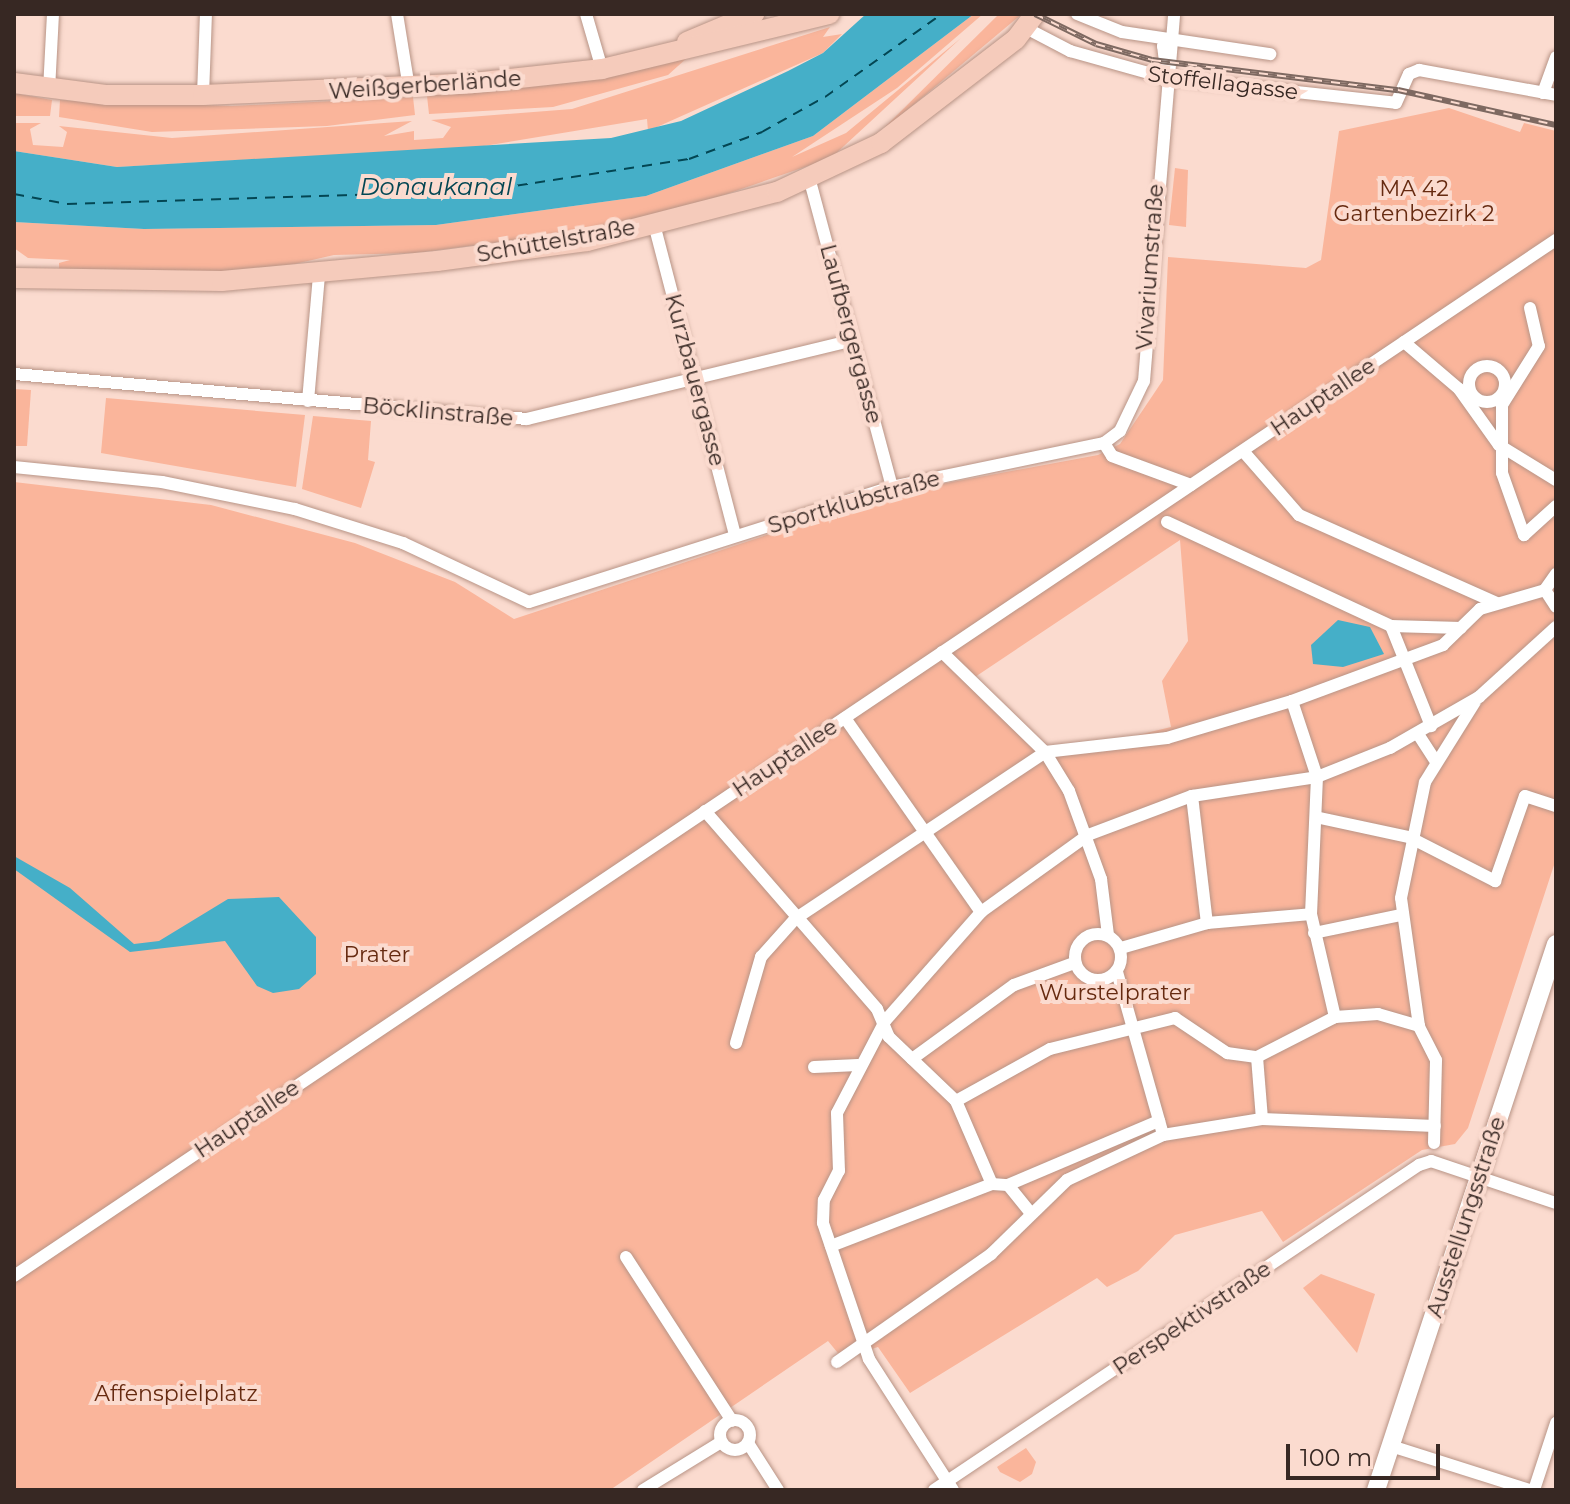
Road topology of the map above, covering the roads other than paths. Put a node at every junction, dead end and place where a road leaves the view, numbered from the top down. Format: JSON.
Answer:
{"nodes":[{"id":1,"x":53,"y":14,"type":"edge"},
{"id":2,"x":206,"y":14,"type":"edge"},
{"id":3,"x":397,"y":14,"type":"edge"},
{"id":4,"x":586,"y":14,"type":"edge"},
{"id":5,"x":754,"y":14,"type":"edge"},
{"id":6,"x":829,"y":14,"type":"edge"},
{"id":7,"x":1077,"y":14,"type":"edge"},
{"id":8,"x":1174,"y":14,"type":"edge"},
{"id":9,"x":1030,"y":21,"type":"edge"},
{"id":10,"x":1172,"y":41,"type":"junction"},
{"id":11,"x":665,"y":52,"type":"junction"},
{"id":12,"x":1270,"y":54,"type":"dead end"},
{"id":13,"x":1556,"y":57,"type":"edge"},
{"id":14,"x":602,"y":69,"type":"junction"},
{"id":15,"x":1167,"y":78,"type":"junction"},
{"id":16,"x":14,"y":83,"type":"edge"},
{"id":17,"x":409,"y":88,"type":"junction"},
{"id":18,"x":49,"y":90,"type":"junction"},
{"id":19,"x":1550,"y":94,"type":"edge"},
{"id":20,"x":203,"y":95,"type":"junction"},
{"id":21,"x":810,"y":181,"type":"junction"},
{"id":22,"x":654,"y":224,"type":"junction"},
{"id":23,"x":1556,"y":240,"type":"edge"},
{"id":24,"x":319,"y":274,"type":"junction"},
{"id":25,"x":14,"y":278,"type":"edge"},
{"id":26,"x":1530,"y":308,"type":"dead end"},
{"id":27,"x":853,"y":340,"type":"junction"},
{"id":28,"x":1404,"y":342,"type":"junction"},
{"id":29,"x":14,"y":374,"type":"edge"},
{"id":30,"x":695,"y":379,"type":"junction"},
{"id":31,"x":1470,"y":396,"type":"junction"},
{"id":32,"x":1504,"y":397,"type":"junction"},
{"id":33,"x":308,"y":401,"type":"junction"},
{"id":34,"x":1104,"y":443,"type":"junction"},
{"id":35,"x":1499,"y":445,"type":"junction"},
{"id":36,"x":1243,"y":451,"type":"junction"},
{"id":37,"x":14,"y":467,"type":"edge"},
{"id":38,"x":1556,"y":480,"type":"edge"},
{"id":39,"x":1191,"y":485,"type":"junction"},
{"id":40,"x":892,"y":487,"type":"junction"},
{"id":41,"x":1556,"y":506,"type":"edge"},
{"id":42,"x":1167,"y":522,"type":"dead end"},
{"id":43,"x":735,"y":536,"type":"junction"},
{"id":44,"x":1556,"y":574,"type":"edge"},
{"id":45,"x":1545,"y":590,"type":"junction"},
{"id":46,"x":1497,"y":603,"type":"junction"},
{"id":47,"x":1556,"y":607,"type":"edge"},
{"id":48,"x":1391,"y":626,"type":"junction"},
{"id":49,"x":1556,"y":627,"type":"edge"},
{"id":50,"x":1461,"y":628,"type":"junction"},
{"id":51,"x":942,"y":652,"type":"junction"},
{"id":52,"x":1401,"y":661,"type":"junction"},
{"id":53,"x":1479,"y":697,"type":"junction"},
{"id":54,"x":1292,"y":701,"type":"junction"},
{"id":55,"x":845,"y":718,"type":"junction"},
{"id":56,"x":1431,"y":726,"type":"junction"},
{"id":57,"x":1418,"y":734,"type":"junction"},
{"id":58,"x":1045,"y":752,"type":"junction"},
{"id":59,"x":1434,"y":759,"type":"junction"},
{"id":60,"x":1317,"y":777,"type":"junction"},
{"id":61,"x":1192,"y":796,"type":"junction"},
{"id":62,"x":1556,"y":806,"type":"edge"},
{"id":63,"x":705,"y":811,"type":"junction"},
{"id":64,"x":1320,"y":818,"type":"junction"},
{"id":65,"x":926,"y":833,"type":"junction"},
{"id":66,"x":1088,"y":835,"type":"junction"},
{"id":67,"x":1409,"y":837,"type":"junction"},
{"id":68,"x":981,"y":912,"type":"junction"},
{"id":69,"x":1311,"y":914,"type":"junction"},
{"id":70,"x":1400,"y":915,"type":"junction"},
{"id":71,"x":795,"y":919,"type":"junction"},
{"id":72,"x":1207,"y":923,"type":"junction"},
{"id":73,"x":1314,"y":933,"type":"junction"},
{"id":74,"x":1108,"y":935,"type":"junction"},
{"id":75,"x":1556,"y":944,"type":"edge"},
{"id":76,"x":1121,"y":948,"type":"junction"},
{"id":77,"x":1074,"y":963,"type":"junction"},
{"id":78,"x":1553,"y":964,"type":"edge"},
{"id":79,"x":1117,"y":972,"type":"junction"},
{"id":80,"x":1335,"y":1017,"type":"junction"},
{"id":81,"x":885,"y":1021,"type":"junction"},
{"id":82,"x":1135,"y":1025,"type":"junction"},
{"id":83,"x":1419,"y":1026,"type":"junction"},
{"id":84,"x":736,"y":1043,"type":"dead end"},
{"id":85,"x":1257,"y":1057,"type":"junction"},
{"id":86,"x":912,"y":1059,"type":"junction"},
{"id":87,"x":858,"y":1065,"type":"junction"},
{"id":88,"x":814,"y":1067,"type":"dead end"},
{"id":89,"x":956,"y":1101,"type":"junction"},
{"id":90,"x":1262,"y":1119,"type":"junction"},
{"id":91,"x":1159,"y":1121,"type":"junction"},
{"id":92,"x":1435,"y":1126,"type":"junction"},
{"id":93,"x":1163,"y":1135,"type":"junction"},
{"id":94,"x":1434,"y":1143,"type":"dead end"},
{"id":95,"x":1480,"y":1177,"type":"junction"},
{"id":96,"x":992,"y":1184,"type":"junction"},
{"id":97,"x":1008,"y":1185,"type":"junction"},
{"id":98,"x":1556,"y":1203,"type":"edge"},
{"id":99,"x":1031,"y":1213,"type":"junction"},
{"id":100,"x":831,"y":1246,"type":"junction"},
{"id":101,"x":626,"y":1257,"type":"dead end"},
{"id":102,"x":14,"y":1276,"type":"edge"},
{"id":103,"x":864,"y":1343,"type":"junction"},
{"id":104,"x":829,"y":1349,"type":"dead end"},
{"id":105,"x":869,"y":1359,"type":"junction"},
{"id":106,"x":837,"y":1362,"type":"junction"},
{"id":107,"x":732,"y":1421,"type":"junction"},
{"id":108,"x":1556,"y":1423,"type":"edge"},
{"id":109,"x":721,"y":1442,"type":"junction"},
{"id":110,"x":748,"y":1443,"type":"junction"},
{"id":111,"x":1391,"y":1446,"type":"junction"},
{"id":112,"x":950,"y":1486,"type":"edge"},
{"id":113,"x":643,"y":1490,"type":"edge"},
{"id":114,"x":778,"y":1490,"type":"edge"},
{"id":115,"x":934,"y":1490,"type":"edge"},
{"id":116,"x":1376,"y":1490,"type":"edge"},
{"id":117,"x":1532,"y":1490,"type":"edge"}],
"edges":[{"from":1,"to":18,"type":"street"},
{"from":2,"to":20,"type":"street"},
{"from":3,"to":17,"type":"street"},
{"from":4,"to":14,"type":"street"},
{"from":5,"to":11,"type":"main road"},
{"from":6,"to":11,"type":"main road","name":"Weißgerberlände"},
{"from":7,"to":10,"type":"street"},
{"from":8,"to":10,"type":"street","name":"Vivariumstraße"},
{"from":9,"to":15,"type":"street","name":"Stoffellagasse"},
{"from":9,"to":21,"type":"main road","name":"Schüttelstraße"},
{"from":10,"to":12,"type":"street"},
{"from":10,"to":15,"type":"street","name":"Vivariumstraße"},
{"from":11,"to":14,"type":"main road","name":"Weißgerberlände"},
{"from":13,"to":19,"type":"street"},
{"from":14,"to":17,"type":"main road","name":"Weißgerberlände"},
{"from":15,"to":19,"type":"street","name":"Stoffellagasse"},
{"from":15,"to":34,"type":"street","name":"Vivariumstraße"},
{"from":16,"to":18,"type":"main road","name":"Weißgerberlände"},
{"from":17,"to":20,"type":"main road","name":"Weißgerberlände"},
{"from":18,"to":20,"type":"main road","name":"Weißgerberlände"},
{"from":21,"to":22,"type":"main road","name":"Schüttelstraße"},
{"from":21,"to":27,"type":"street","name":"Laufbergergasse"},
{"from":22,"to":24,"type":"main road","name":"Schüttelstraße"},
{"from":22,"to":30,"type":"street","name":"Kurzbauergasse"},
{"from":23,"to":28,"type":"street","name":"Hauptallee"},
{"from":24,"to":25,"type":"main road","name":"Schüttelstraße"},
{"from":24,"to":33,"type":"street"},
{"from":26,"to":32,"type":"street"},
{"from":27,"to":30,"type":"street","name":"Böcklinstraße"},
{"from":27,"to":40,"type":"street","name":"Laufbergergasse"},
{"from":28,"to":31,"type":"street"},
{"from":28,"to":36,"type":"street","name":"Hauptallee"},
{"from":29,"to":33,"type":"street","name":"Böcklinstraße"},
{"from":30,"to":33,"type":"street","name":"Böcklinstraße"},
{"from":30,"to":43,"type":"street","name":"Kurzbauergasse"},
{"from":31,"to":32,"type":"street"},
{"from":31,"to":32,"type":"street"},
{"from":31,"to":35,"type":"street"},
{"from":32,"to":35,"type":"street"},
{"from":34,"to":39,"type":"street"},
{"from":34,"to":40,"type":"street","name":"Sportklubstraße"},
{"from":35,"to":38,"type":"street"},
{"from":35,"to":41,"type":"street"},
{"from":36,"to":39,"type":"street","name":"Hauptallee"},
{"from":36,"to":46,"type":"street"},
{"from":37,"to":43,"type":"street","name":"Sportklubstraße"},
{"from":39,"to":51,"type":"street","name":"Hauptallee"},
{"from":40,"to":43,"type":"street","name":"Sportklubstraße"},
{"from":42,"to":48,"type":"street"},
{"from":44,"to":45,"type":"street"},
{"from":45,"to":46,"type":"street"},
{"from":45,"to":47,"type":"street"},
{"from":46,"to":50,"type":"street"},
{"from":48,"to":50,"type":"street"},
{"from":48,"to":52,"type":"street"},
{"from":49,"to":53,"type":"street"},
{"from":50,"to":52,"type":"street"},
{"from":51,"to":55,"type":"street","name":"Hauptallee"},
{"from":51,"to":58,"type":"street"},
{"from":52,"to":54,"type":"street"},
{"from":52,"to":56,"type":"street"},
{"from":53,"to":56,"type":"street"},
{"from":53,"to":59,"type":"street"},
{"from":54,"to":58,"type":"street"},
{"from":54,"to":60,"type":"street"},
{"from":55,"to":63,"type":"street","name":"Hauptallee"},
{"from":55,"to":65,"type":"street"},
{"from":56,"to":57,"type":"street"},
{"from":57,"to":59,"type":"street"},
{"from":57,"to":60,"type":"street"},
{"from":58,"to":65,"type":"street"},
{"from":58,"to":66,"type":"street"},
{"from":59,"to":67,"type":"street"},
{"from":60,"to":61,"type":"street"},
{"from":60,"to":64,"type":"street"},
{"from":61,"to":66,"type":"street"},
{"from":61,"to":72,"type":"street"},
{"from":62,"to":67,"type":"street"},
{"from":63,"to":71,"type":"street"},
{"from":63,"to":102,"type":"street","name":"Hauptallee"},
{"from":64,"to":67,"type":"street"},
{"from":64,"to":69,"type":"street"},
{"from":65,"to":68,"type":"street"},
{"from":65,"to":71,"type":"street"},
{"from":66,"to":68,"type":"street"},
{"from":66,"to":74,"type":"street"},
{"from":67,"to":70,"type":"street"},
{"from":68,"to":81,"type":"street"},
{"from":69,"to":72,"type":"street"},
{"from":69,"to":73,"type":"street"},
{"from":70,"to":73,"type":"street"},
{"from":70,"to":83,"type":"street"},
{"from":71,"to":81,"type":"street"},
{"from":71,"to":84,"type":"street"},
{"from":72,"to":76,"type":"street"},
{"from":73,"to":80,"type":"street"},
{"from":74,"to":76,"type":"street"},
{"from":74,"to":77,"type":"street"},
{"from":75,"to":78,"type":"main road","name":"Ausstellungsstraße"},
{"from":76,"to":79,"type":"street"},
{"from":77,"to":79,"type":"street"},
{"from":77,"to":86,"type":"street"},
{"from":78,"to":95,"type":"main road","name":"Ausstellungsstraße"},
{"from":79,"to":82,"type":"street"},
{"from":80,"to":83,"type":"street"},
{"from":80,"to":85,"type":"street"},
{"from":81,"to":86,"type":"street"},
{"from":81,"to":87,"type":"street"},
{"from":82,"to":85,"type":"street"},
{"from":82,"to":89,"type":"street"},
{"from":82,"to":91,"type":"street"},
{"from":83,"to":92,"type":"street"},
{"from":85,"to":90,"type":"street"},
{"from":86,"to":89,"type":"street"},
{"from":87,"to":88,"type":"street"},
{"from":87,"to":100,"type":"street"},
{"from":89,"to":96,"type":"street"},
{"from":90,"to":92,"type":"street"},
{"from":90,"to":93,"type":"street"},
{"from":91,"to":93,"type":"street"},
{"from":91,"to":97,"type":"street"},
{"from":92,"to":94,"type":"street"},
{"from":93,"to":99,"type":"street"},
{"from":95,"to":98,"type":"street"},
{"from":95,"to":111,"type":"main road","name":"Ausstellungsstraße"},
{"from":95,"to":112,"type":"street","name":"Perspektivstraße"},
{"from":96,"to":97,"type":"street"},
{"from":96,"to":100,"type":"street"},
{"from":97,"to":99,"type":"street"},
{"from":99,"to":103,"type":"street"},
{"from":100,"to":103,"type":"street"},
{"from":101,"to":107,"type":"street"},
{"from":103,"to":105,"type":"street"},
{"from":103,"to":106,"type":"street"},
{"from":104,"to":106,"type":"street"},
{"from":105,"to":106,"type":"street"},
{"from":105,"to":112,"type":"street"},
{"from":107,"to":109,"type":"street"},
{"from":107,"to":110,"type":"street"},
{"from":108,"to":117,"type":"street"},
{"from":109,"to":110,"type":"street"},
{"from":109,"to":113,"type":"street"},
{"from":110,"to":114,"type":"street"},
{"from":111,"to":116,"type":"main road","name":"Ausstellungsstraße"},
{"from":111,"to":117,"type":"street"},
{"from":112,"to":115,"type":"street","name":"Perspektivstraße"}]}
